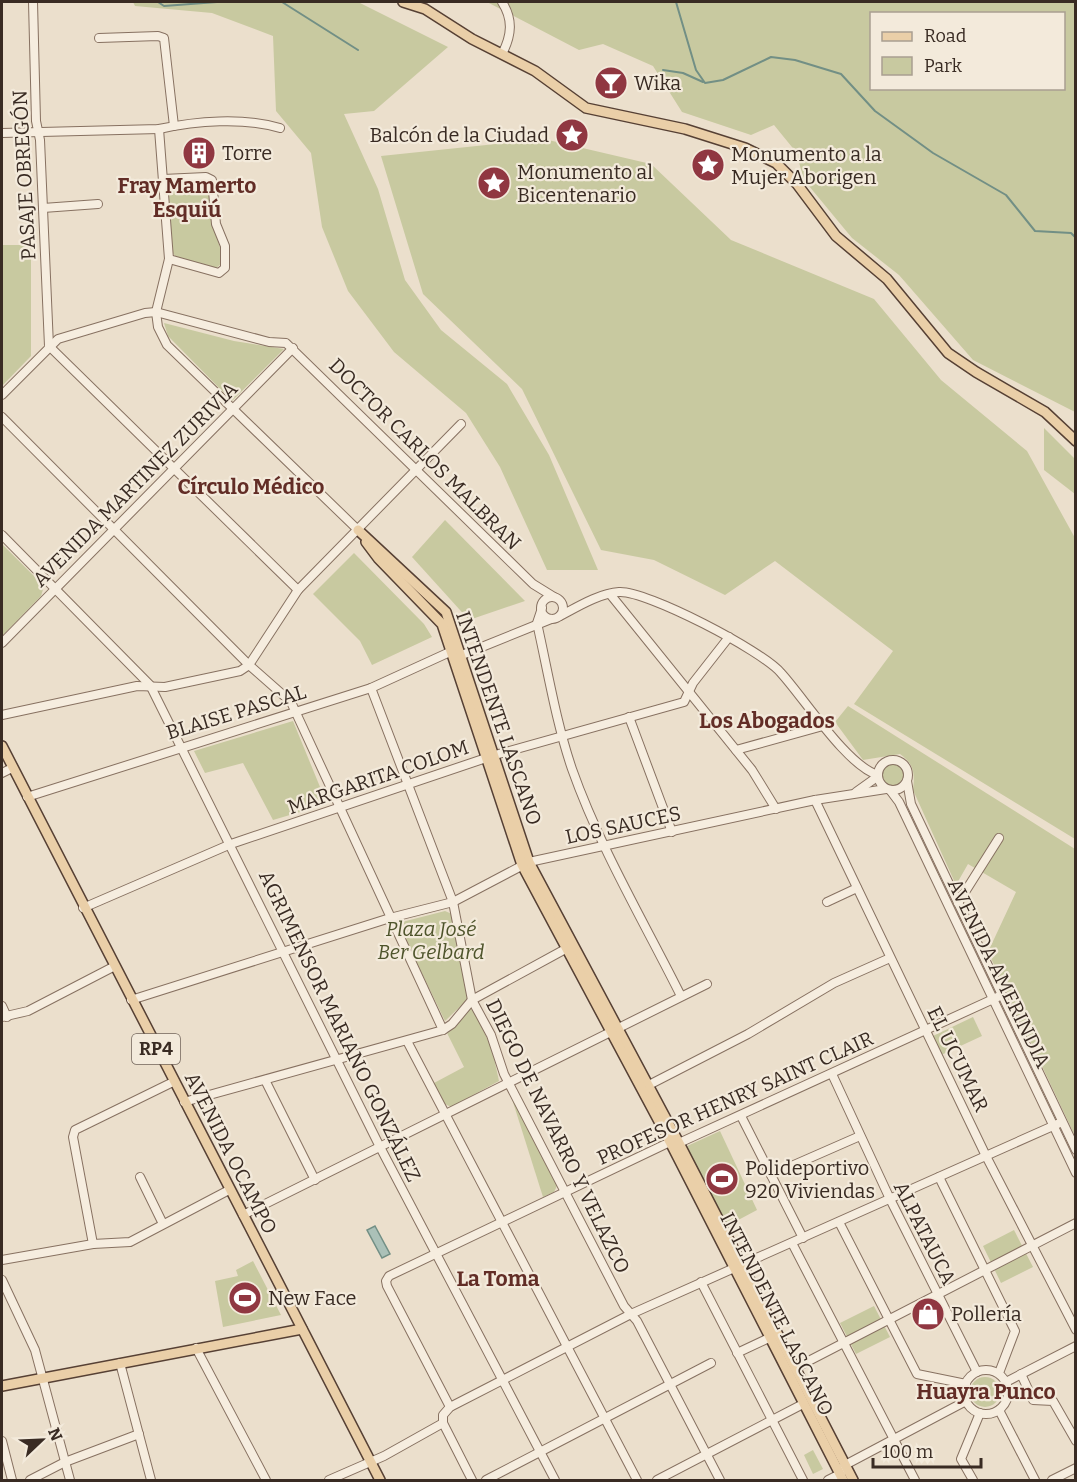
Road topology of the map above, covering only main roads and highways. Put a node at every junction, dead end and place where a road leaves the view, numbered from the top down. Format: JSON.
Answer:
{"nodes":[{"id":1,"x":403,"y":2,"type":"edge"},
{"id":2,"x":1076,"y":441,"type":"edge"},
{"id":3,"x":2,"y":746,"type":"edge"},
{"id":4,"x":490,"y":756,"type":"junction"},
{"id":5,"x":737,"y":1267,"type":"junction"},
{"id":6,"x":302,"y":1329,"type":"junction"},
{"id":7,"x":2,"y":1386,"type":"edge"},
{"id":8,"x":841,"y":1477,"type":"edge"},
{"id":9,"x":380,"y":1480,"type":"edge"},
{"id":10,"x":853,"y":1480,"type":"edge"}],
"edges":[{"from":1,"to":2,"type":"main road"},
{"from":3,"to":6,"type":"main road","name":"AVENIDA OCAMPO","number":"RP4"},
{"from":4,"to":4,"type":"main road","name":"INTENDENTE LASCANO"},
{"from":4,"to":5,"type":"main road","name":"INTENDENTE LASCANO"},
{"from":5,"to":8,"type":"main road","name":"INTENDENTE LASCANO"},
{"from":5,"to":10,"type":"main road","name":"INTENDENTE LASCANO"},
{"from":6,"to":7,"type":"main road"},
{"from":6,"to":9,"type":"main road","name":"AVENIDA OCAMPO","number":"RP4"}]}
